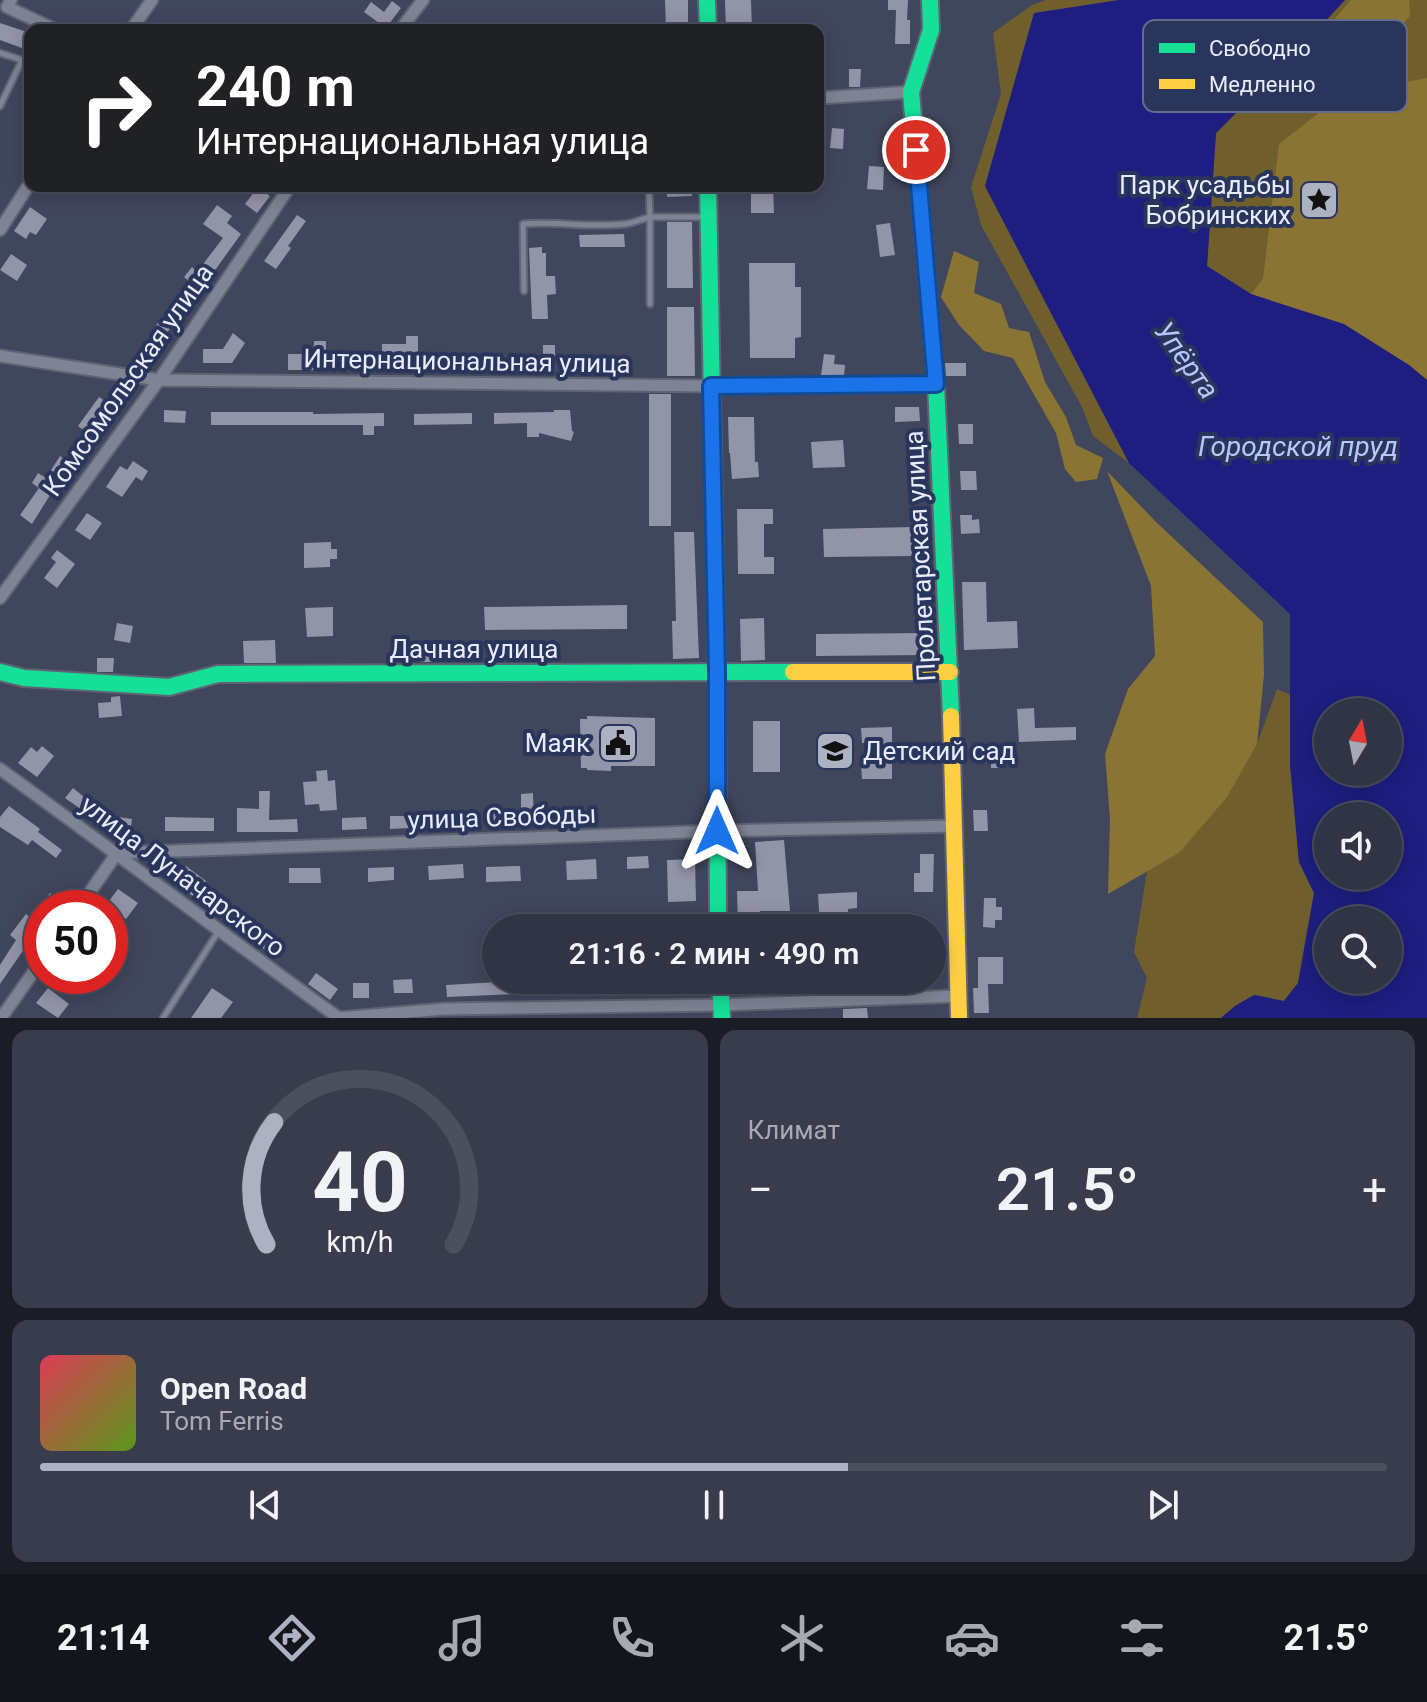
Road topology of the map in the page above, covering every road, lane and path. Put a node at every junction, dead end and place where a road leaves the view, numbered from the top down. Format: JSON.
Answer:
{"nodes":[{"id":1,"x":152,"y":0,"type":"edge"},
{"id":2,"x":423,"y":0,"type":"edge"},
{"id":3,"x":707,"y":0,"type":"edge"},
{"id":4,"x":930,"y":0,"type":"edge"},
{"id":5,"x":9,"y":4,"type":"edge"},
{"id":6,"x":45,"y":24,"type":"edge"},
{"id":7,"x":135,"y":24,"type":"edge"},
{"id":8,"x":405,"y":24,"type":"edge"},
{"id":9,"x":708,"y":24,"type":"edge"},
{"id":10,"x":0,"y":53,"type":"edge"},
{"id":11,"x":911,"y":92,"type":"junction"},
{"id":12,"x":824,"y":98,"type":"edge"},
{"id":13,"x":0,"y":106,"type":"edge"},
{"id":14,"x":24,"y":192,"type":"edge"},
{"id":15,"x":286,"y":192,"type":"edge"},
{"id":16,"x":649,"y":192,"type":"edge"},
{"id":17,"x":708,"y":192,"type":"edge"},
{"id":18,"x":650,"y":217,"type":"junction"},
{"id":19,"x":708,"y":217,"type":"junction"},
{"id":20,"x":0,"y":230,"type":"edge"},
{"id":21,"x":524,"y":291,"type":"dead end"},
{"id":22,"x":650,"y":304,"type":"dead end"},
{"id":23,"x":0,"y":356,"type":"edge"},
{"id":24,"x":159,"y":380,"type":"junction"},
{"id":25,"x":936,"y":384,"type":"junction"},
{"id":26,"x":711,"y":386,"type":"junction"},
{"id":27,"x":0,"y":598,"type":"edge"},
{"id":28,"x":0,"y":672,"type":"edge"},
{"id":29,"x":717,"y":672,"type":"junction"},
{"id":30,"x":950,"y":672,"type":"junction"},
{"id":31,"x":0,"y":769,"type":"edge"},
{"id":32,"x":955,"y":826,"type":"junction"},
{"id":33,"x":717,"y":831,"type":"junction"},
{"id":34,"x":117,"y":853,"type":"junction"},
{"id":35,"x":91,"y":890,"type":"edge"},
{"id":36,"x":718,"y":914,"type":"edge"},
{"id":37,"x":219,"y":932,"type":"junction"},
{"id":38,"x":24,"y":985,"type":"edge"},
{"id":39,"x":958,"y":996,"type":"junction"},
{"id":40,"x":721,"y":1012,"type":"edge"},
{"id":41,"x":1,"y":1018,"type":"edge"},
{"id":42,"x":163,"y":1018,"type":"edge"},
{"id":43,"x":338,"y":1018,"type":"edge"},
{"id":44,"x":959,"y":1018,"type":"edge"}],
"edges":[{"from":1,"to":7,"type":"street"},
{"from":2,"to":8,"type":"street"},
{"from":3,"to":9,"type":"street"},
{"from":4,"to":11,"type":"street","name":"Пролетарская улица"},
{"from":5,"to":6,"type":"street"},
{"from":10,"to":13,"type":"lane"},
{"from":11,"to":12,"type":"street"},
{"from":11,"to":25,"type":"street","name":"Пролетарская улица"},
{"from":14,"to":20,"type":"street"},
{"from":15,"to":24,"type":"street","name":"Комсомольская улица"},
{"from":16,"to":18,"type":"lane"},
{"from":17,"to":19,"type":"street"},
{"from":18,"to":19,"type":"lane"},
{"from":18,"to":21,"type":"lane"},
{"from":18,"to":22,"type":"lane"},
{"from":19,"to":26,"type":"street"},
{"from":23,"to":24,"type":"street","name":"Интернациональная улица"},
{"from":24,"to":26,"type":"street","name":"Интернациональная улица"},
{"from":24,"to":27,"type":"street","name":"Комсомольская улица"},
{"from":25,"to":26,"type":"street","name":"Интернациональная улица"},
{"from":25,"to":30,"type":"street","name":"Пролетарская улица"},
{"from":26,"to":29,"type":"street"},
{"from":28,"to":29,"type":"street","name":"Дачная улица"},
{"from":29,"to":30,"type":"street","name":"Дачная улица"},
{"from":29,"to":33,"type":"street"},
{"from":30,"to":32,"type":"street","name":"Пролетарская улица"},
{"from":31,"to":34,"type":"street","name":"улица Луначарского"},
{"from":32,"to":33,"type":"street","name":"улица Свободы"},
{"from":32,"to":39,"type":"street","name":"Пролетарская улица"},
{"from":33,"to":34,"type":"street","name":"улица Свободы"},
{"from":33,"to":36,"type":"street"},
{"from":34,"to":35,"type":"street"},
{"from":34,"to":37,"type":"street","name":"улица Луначарского"},
{"from":37,"to":42,"type":"lane"},
{"from":37,"to":43,"type":"street","name":"улица Луначарского"},
{"from":38,"to":41,"type":"street"},
{"from":39,"to":40,"type":"street"},
{"from":39,"to":44,"type":"street","name":"Пролетарская улица"},
{"from":40,"to":43,"type":"street"}]}
